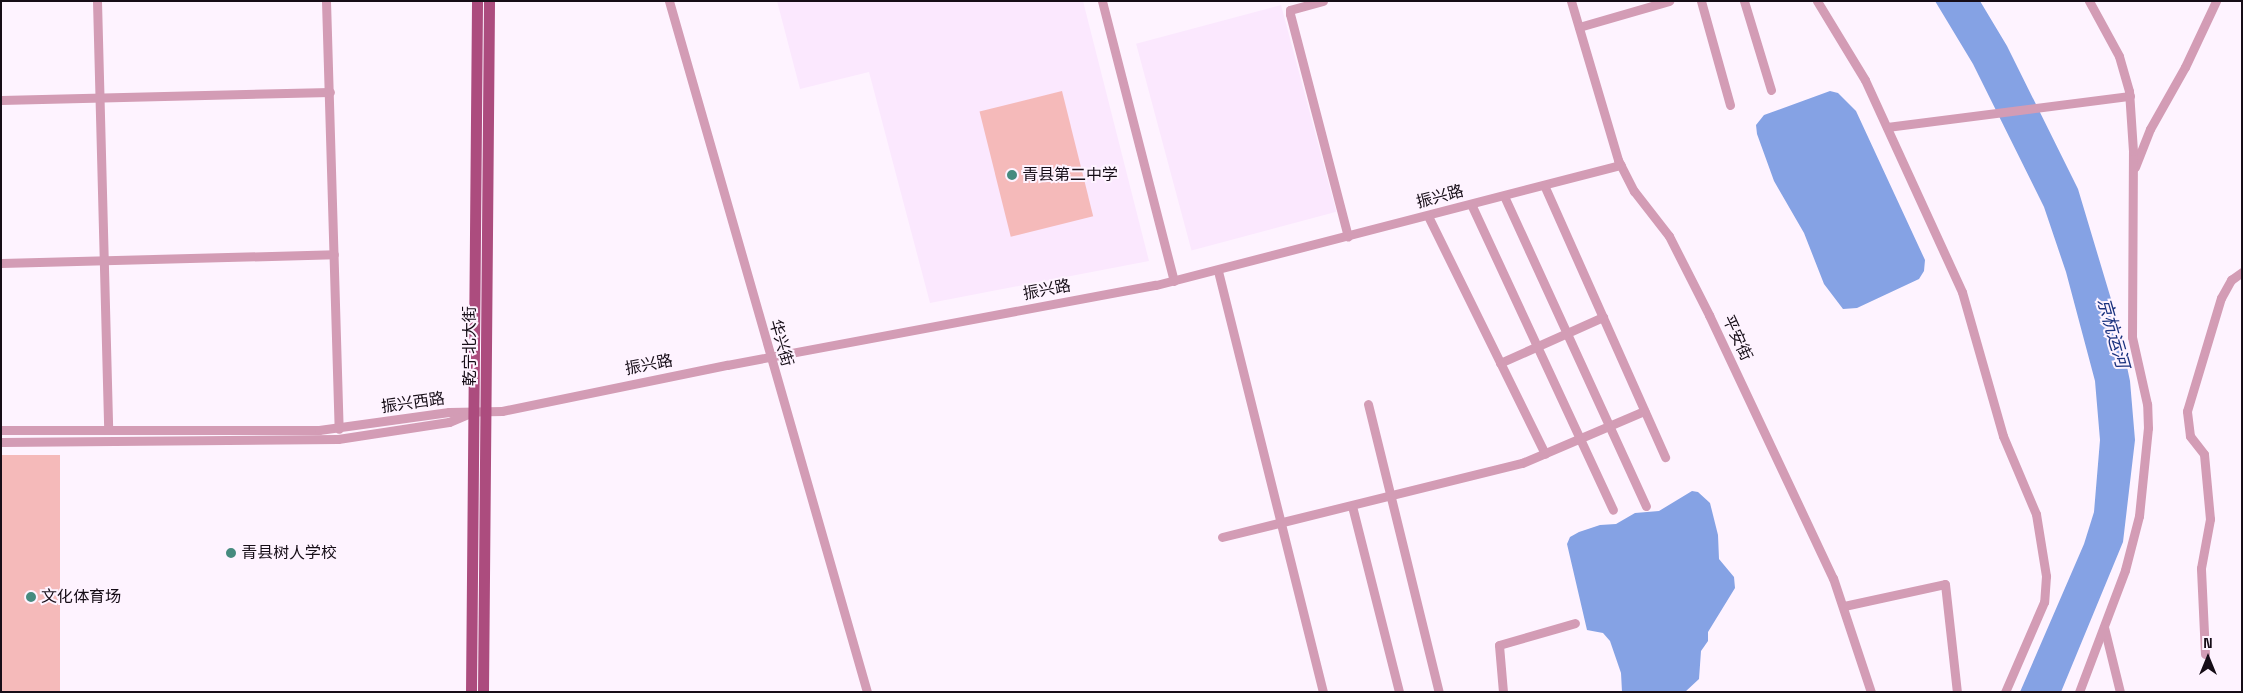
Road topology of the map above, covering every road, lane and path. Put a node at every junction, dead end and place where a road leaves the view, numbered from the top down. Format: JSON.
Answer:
{"nodes":[{"id":1,"x":97,"y":1,"type":"edge"},
{"id":2,"x":326,"y":1,"type":"edge"},
{"id":3,"x":477,"y":1,"type":"edge"},
{"id":4,"x":489,"y":1,"type":"edge"},
{"id":5,"x":669,"y":1,"type":"edge"},
{"id":6,"x":1102,"y":1,"type":"edge"},
{"id":7,"x":1323,"y":1,"type":"edge"},
{"id":8,"x":1571,"y":1,"type":"edge"},
{"id":9,"x":1669,"y":1,"type":"edge"},
{"id":10,"x":1700,"y":1,"type":"edge"},
{"id":11,"x":1744,"y":1,"type":"edge"},
{"id":12,"x":1817,"y":1,"type":"edge"},
{"id":13,"x":2089,"y":1,"type":"edge"},
{"id":14,"x":2216,"y":1,"type":"edge"},
{"id":15,"x":2095,"y":6,"type":"edge"},
{"id":16,"x":1579,"y":27,"type":"junction"},
{"id":17,"x":1771,"y":90,"type":"dead end"},
{"id":18,"x":330,"y":92,"type":"junction"},
{"id":19,"x":2130,"y":96,"type":"junction"},
{"id":20,"x":100,"y":98,"type":"junction"},
{"id":21,"x":1,"y":100,"type":"edge"},
{"id":22,"x":1730,"y":105,"type":"dead end"},
{"id":23,"x":1887,"y":127,"type":"junction"},
{"id":24,"x":1620,"y":166,"type":"junction"},
{"id":25,"x":2133,"y":175,"type":"junction"},
{"id":26,"x":1544,"y":186,"type":"junction"},
{"id":27,"x":1504,"y":196,"type":"junction"},
{"id":28,"x":1471,"y":204,"type":"junction"},
{"id":29,"x":1428,"y":216,"type":"junction"},
{"id":30,"x":1348,"y":237,"type":"junction"},
{"id":31,"x":334,"y":254,"type":"junction"},
{"id":32,"x":104,"y":260,"type":"junction"},
{"id":33,"x":1,"y":263,"type":"edge"},
{"id":34,"x":1218,"y":271,"type":"junction"},
{"id":35,"x":2242,"y":272,"type":"edge"},
{"id":36,"x":1174,"y":281,"type":"junction"},
{"id":37,"x":1603,"y":317,"type":"junction"},
{"id":38,"x":1567,"y":333,"type":"junction"},
{"id":39,"x":1537,"y":347,"type":"junction"},
{"id":40,"x":770,"y":357,"type":"junction"},
{"id":41,"x":1500,"y":364,"type":"junction"},
{"id":42,"x":1368,"y":404,"type":"dead end"},
{"id":43,"x":1644,"y":411,"type":"junction"},
{"id":44,"x":473,"y":412,"type":"junction"},
{"id":45,"x":485,"y":413,"type":"junction"},
{"id":46,"x":1610,"y":426,"type":"junction"},
{"id":47,"x":339,"y":428,"type":"junction"},
{"id":48,"x":108,"y":429,"type":"junction"},
{"id":49,"x":1,"y":430,"type":"edge"},
{"id":50,"x":1580,"y":439,"type":"junction"},
{"id":51,"x":1,"y":442,"type":"edge"},
{"id":52,"x":1544,"y":454,"type":"junction"},
{"id":53,"x":1665,"y":457,"type":"dead end"},
{"id":54,"x":1390,"y":496,"type":"junction"},
{"id":55,"x":1352,"y":506,"type":"junction"},
{"id":56,"x":1646,"y":506,"type":"dead end"},
{"id":57,"x":1613,"y":510,"type":"dead end"},
{"id":58,"x":1280,"y":523,"type":"junction"},
{"id":59,"x":1222,"y":537,"type":"dead end"},
{"id":60,"x":1844,"y":606,"type":"junction"},
{"id":61,"x":1575,"y":623,"type":"dead end"},
{"id":62,"x":2104,"y":627,"type":"junction"},
{"id":63,"x":2205,"y":654,"type":"dead end"},
{"id":64,"x":471,"y":692,"type":"edge"},
{"id":65,"x":483,"y":692,"type":"edge"},
{"id":66,"x":867,"y":692,"type":"edge"},
{"id":67,"x":1323,"y":692,"type":"edge"},
{"id":68,"x":1398,"y":692,"type":"edge"},
{"id":69,"x":1439,"y":692,"type":"edge"},
{"id":70,"x":1503,"y":692,"type":"edge"},
{"id":71,"x":1871,"y":692,"type":"edge"},
{"id":72,"x":1957,"y":692,"type":"edge"},
{"id":73,"x":2005,"y":692,"type":"edge"},
{"id":74,"x":2079,"y":692,"type":"edge"},
{"id":75,"x":2120,"y":692,"type":"edge"}],
"edges":[{"from":1,"to":20,"type":"street"},
{"from":2,"to":18,"type":"street"},
{"from":3,"to":44,"type":"main road","name":"乾宁北大街"},
{"from":4,"to":45,"type":"main road","name":"乾宁北大街"},
{"from":5,"to":40,"type":"street","name":"华兴街"},
{"from":6,"to":36,"type":"street"},
{"from":7,"to":30,"type":"street"},
{"from":8,"to":16,"type":"street","name":"平安街"},
{"from":9,"to":16,"type":"street"},
{"from":10,"to":22,"type":"street"},
{"from":11,"to":17,"type":"street"},
{"from":12,"to":23,"type":"street"},
{"from":13,"to":15,"type":"street"},
{"from":14,"to":25,"type":"street"},
{"from":15,"to":19,"type":"street"},
{"from":16,"to":24,"type":"street","name":"平安街"},
{"from":18,"to":20,"type":"street"},
{"from":18,"to":31,"type":"street"},
{"from":19,"to":23,"type":"street"},
{"from":19,"to":25,"type":"street"},
{"from":20,"to":21,"type":"street"},
{"from":20,"to":32,"type":"street"},
{"from":23,"to":73,"type":"street"},
{"from":24,"to":26,"type":"street","name":"振兴路"},
{"from":24,"to":60,"type":"street","name":"平安街"},
{"from":25,"to":62,"type":"street"},
{"from":26,"to":27,"type":"street","name":"振兴路"},
{"from":26,"to":37,"type":"street"},
{"from":27,"to":28,"type":"street","name":"振兴路"},
{"from":27,"to":38,"type":"street"},
{"from":28,"to":29,"type":"street","name":"振兴路"},
{"from":28,"to":39,"type":"street"},
{"from":29,"to":30,"type":"street","name":"振兴路"},
{"from":29,"to":41,"type":"street"},
{"from":30,"to":34,"type":"street","name":"振兴路"},
{"from":31,"to":32,"type":"street"},
{"from":31,"to":47,"type":"street"},
{"from":32,"to":33,"type":"street"},
{"from":32,"to":48,"type":"street"},
{"from":34,"to":36,"type":"street","name":"振兴路"},
{"from":34,"to":58,"type":"street"},
{"from":35,"to":63,"type":"street"},
{"from":36,"to":40,"type":"street","name":"振兴路"},
{"from":37,"to":38,"type":"street"},
{"from":37,"to":43,"type":"street"},
{"from":38,"to":39,"type":"street"},
{"from":38,"to":46,"type":"street"},
{"from":39,"to":41,"type":"street"},
{"from":39,"to":50,"type":"street"},
{"from":40,"to":45,"type":"street","name":"振兴路"},
{"from":40,"to":66,"type":"street","name":"华兴街"},
{"from":41,"to":52,"type":"street"},
{"from":42,"to":54,"type":"street"},
{"from":43,"to":46,"type":"street"},
{"from":43,"to":53,"type":"street"},
{"from":44,"to":45,"type":"street","name":"振兴路"},
{"from":44,"to":47,"type":"street","name":"振兴西路"},
{"from":44,"to":51,"type":"street","name":"振兴西路"},
{"from":44,"to":64,"type":"main road","name":"乾宁北大街"},
{"from":45,"to":65,"type":"main road","name":"乾宁北大街"},
{"from":46,"to":50,"type":"street"},
{"from":46,"to":56,"type":"street"},
{"from":47,"to":48,"type":"street","name":"振兴西路"},
{"from":48,"to":49,"type":"street","name":"振兴西路"},
{"from":50,"to":52,"type":"street"},
{"from":50,"to":57,"type":"street"},
{"from":52,"to":54,"type":"street"},
{"from":54,"to":55,"type":"street"},
{"from":54,"to":69,"type":"street"},
{"from":55,"to":58,"type":"street"},
{"from":55,"to":68,"type":"street"},
{"from":58,"to":59,"type":"street"},
{"from":58,"to":67,"type":"street"},
{"from":60,"to":71,"type":"street","name":"平安街"},
{"from":60,"to":72,"type":"street"},
{"from":61,"to":70,"type":"street"},
{"from":62,"to":74,"type":"street"},
{"from":62,"to":75,"type":"street"}]}
